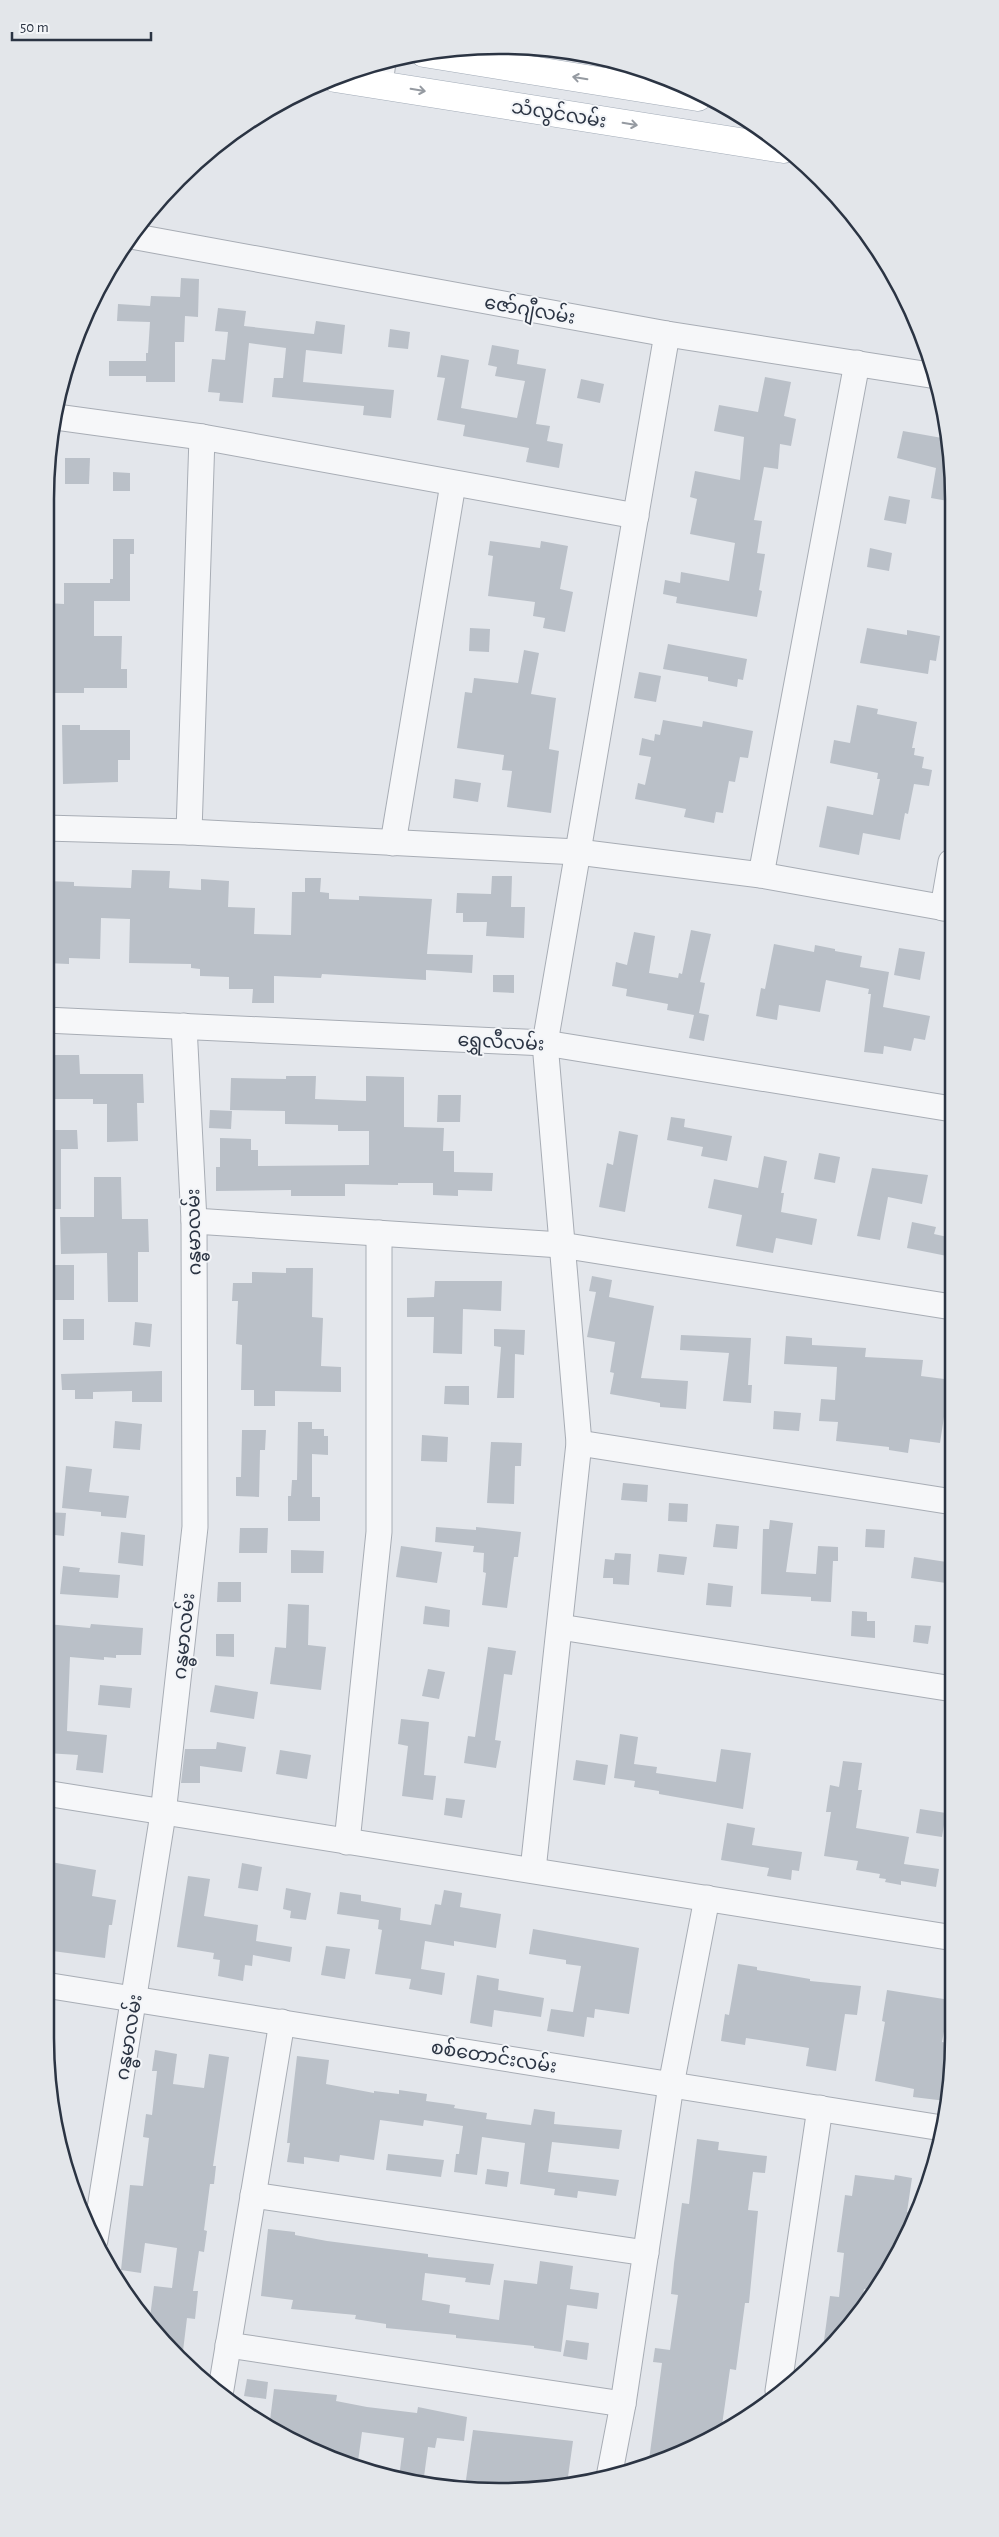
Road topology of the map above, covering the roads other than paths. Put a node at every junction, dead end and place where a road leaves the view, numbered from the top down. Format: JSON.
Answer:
{"nodes":[{"id":1,"x":450,"y":57,"type":"edge"},
{"id":2,"x":381,"y":73,"type":"edge"},
{"id":3,"x":363,"y":75,"type":"edge"},
{"id":4,"x":686,"y":95,"type":"edge"},
{"id":5,"x":772,"y":147,"type":"edge"},
{"id":6,"x":139,"y":238,"type":"edge"},
{"id":7,"x":667,"y":334,"type":"junction"},
{"id":8,"x":857,"y":363,"type":"junction"},
{"id":9,"x":927,"y":375,"type":"edge"},
{"id":10,"x":61,"y":418,"type":"edge"},
{"id":11,"x":202,"y":437,"type":"junction"},
{"id":12,"x":453,"y":484,"type":"junction"},
{"id":13,"x":636,"y":516,"type":"junction"},
{"id":14,"x":54,"y":828,"type":"edge"},
{"id":15,"x":189,"y":832,"type":"junction"},
{"id":16,"x":393,"y":843,"type":"junction"},
{"id":17,"x":578,"y":852,"type":"junction"},
{"id":18,"x":761,"y":875,"type":"junction"},
{"id":19,"x":945,"y":909,"type":"edge"},
{"id":20,"x":54,"y":1020,"type":"edge"},
{"id":21,"x":184,"y":1026,"type":"junction"},
{"id":22,"x":545,"y":1042,"type":"junction"},
{"id":23,"x":945,"y":1108,"type":"edge"},
{"id":24,"x":194,"y":1221,"type":"junction"},
{"id":25,"x":379,"y":1233,"type":"junction"},
{"id":26,"x":561,"y":1245,"type":"junction"},
{"id":27,"x":945,"y":1306,"type":"edge"},
{"id":28,"x":579,"y":1443,"type":"junction"},
{"id":29,"x":945,"y":1501,"type":"edge"},
{"id":30,"x":560,"y":1627,"type":"junction"},
{"id":31,"x":945,"y":1688,"type":"edge"},
{"id":32,"x":54,"y":1795,"type":"edge"},
{"id":33,"x":163,"y":1814,"type":"junction"},
{"id":34,"x":347,"y":1842,"type":"junction"},
{"id":35,"x":533,"y":1870,"type":"junction"},
{"id":36,"x":707,"y":1898,"type":"junction"},
{"id":37,"x":945,"y":1937,"type":"edge"},
{"id":38,"x":54,"y":1986,"type":"edge"},
{"id":39,"x":134,"y":1999,"type":"junction"},
{"id":40,"x":282,"y":2022,"type":"junction"},
{"id":41,"x":671,"y":2085,"type":"junction"},
{"id":42,"x":820,"y":2108,"type":"junction"},
{"id":43,"x":936,"y":2127,"type":"edge"},
{"id":44,"x":253,"y":2195,"type":"junction"},
{"id":45,"x":97,"y":2228,"type":"edge"},
{"id":46,"x":646,"y":2253,"type":"junction"},
{"id":47,"x":228,"y":2345,"type":"junction"},
{"id":48,"x":779,"y":2384,"type":"edge"},
{"id":49,"x":222,"y":2386,"type":"edge"},
{"id":50,"x":623,"y":2404,"type":"junction"},
{"id":51,"x":611,"y":2469,"type":"edge"}],
"edges":[{"from":4,"to":1,"type":"main road","name":"သံလွင်လမ်း","one_way":true},
{"from":2,"to":3,"type":"main road","name":"သံလွင်လမ်း"},
{"from":2,"to":5,"type":"main road","name":"သံလွင်လမ်း","one_way":true},
{"from":6,"to":7,"type":"street","name":"ဇော်ဂျီလမ်း"},
{"from":7,"to":8,"type":"street","name":"ဇော်ဂျီလမ်း"},
{"from":7,"to":13,"type":"street"},
{"from":8,"to":9,"type":"street","name":"ဇော်ဂျီလမ်း"},
{"from":8,"to":18,"type":"street"},
{"from":10,"to":11,"type":"street"},
{"from":11,"to":12,"type":"street"},
{"from":11,"to":15,"type":"street"},
{"from":12,"to":13,"type":"street"},
{"from":12,"to":16,"type":"street"},
{"from":13,"to":17,"type":"street"},
{"from":14,"to":15,"type":"street"},
{"from":15,"to":16,"type":"street"},
{"from":16,"to":17,"type":"street"},
{"from":17,"to":18,"type":"street"},
{"from":17,"to":22,"type":"street"},
{"from":18,"to":19,"type":"street"},
{"from":20,"to":21,"type":"street","name":"ရွှေလီလမ်း"},
{"from":21,"to":22,"type":"street","name":"ရွှေလီလမ်း"},
{"from":21,"to":24,"type":"street","name":"ဂန္ဓမာလမ်း"},
{"from":22,"to":23,"type":"street","name":"ရွှေလီလမ်း"},
{"from":22,"to":26,"type":"street"},
{"from":24,"to":25,"type":"street"},
{"from":24,"to":33,"type":"street","name":"ဂန္ဓမာလမ်း"},
{"from":25,"to":26,"type":"street"},
{"from":25,"to":34,"type":"street"},
{"from":26,"to":27,"type":"street"},
{"from":26,"to":28,"type":"street"},
{"from":28,"to":29,"type":"street"},
{"from":28,"to":30,"type":"street"},
{"from":30,"to":31,"type":"street"},
{"from":30,"to":35,"type":"street"},
{"from":32,"to":33,"type":"street"},
{"from":33,"to":34,"type":"street"},
{"from":33,"to":39,"type":"street","name":"ဂန္ဓမာလမ်း"},
{"from":34,"to":35,"type":"street"},
{"from":35,"to":36,"type":"street"},
{"from":36,"to":37,"type":"street"},
{"from":36,"to":41,"type":"street"},
{"from":38,"to":39,"type":"street","name":"စစ်တောင်းလမ်း"},
{"from":39,"to":40,"type":"street","name":"စစ်တောင်းလမ်း"},
{"from":39,"to":45,"type":"street","name":"ဂန္ဓမာလမ်း"},
{"from":40,"to":41,"type":"street","name":"စစ်တောင်းလမ်း"},
{"from":40,"to":44,"type":"street"},
{"from":41,"to":42,"type":"street","name":"စစ်တောင်းလမ်း"},
{"from":41,"to":46,"type":"street"},
{"from":42,"to":43,"type":"street","name":"စစ်တောင်းလမ်း"},
{"from":42,"to":48,"type":"street"},
{"from":44,"to":46,"type":"street"},
{"from":44,"to":47,"type":"street"},
{"from":46,"to":50,"type":"street"},
{"from":47,"to":49,"type":"street"},
{"from":47,"to":50,"type":"street"},
{"from":50,"to":51,"type":"street"}]}
